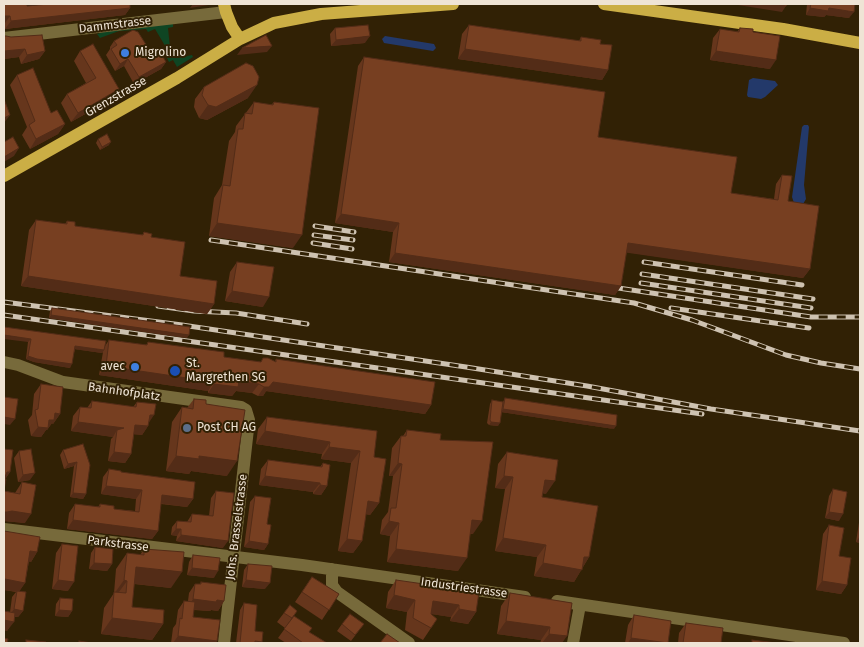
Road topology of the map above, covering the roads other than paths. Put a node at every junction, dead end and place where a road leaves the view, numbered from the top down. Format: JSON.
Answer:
{"nodes":[{"id":1,"x":453,"y":4,"type":"edge"},
{"id":2,"x":604,"y":4,"type":"edge"},
{"id":3,"x":225,"y":8,"type":"edge"},
{"id":4,"x":4,"y":38,"type":"edge"},
{"id":5,"x":240,"y":39,"type":"junction"},
{"id":6,"x":860,"y":43,"type":"edge"},
{"id":7,"x":4,"y":176,"type":"edge"},
{"id":8,"x":4,"y":362,"type":"edge"},
{"id":9,"x":246,"y":410,"type":"joint"},
{"id":10,"x":4,"y":529,"type":"edge"},
{"id":11,"x":233,"y":557,"type":"junction"},
{"id":12,"x":332,"y":569,"type":"junction"},
{"id":13,"x":580,"y":605,"type":"junction"},
{"id":14,"x":798,"y":640,"type":"edge"},
{"id":15,"x":224,"y":643,"type":"edge"},
{"id":16,"x":409,"y":643,"type":"edge"},
{"id":17,"x":573,"y":643,"type":"edge"},
{"id":18,"x":844,"y":643,"type":"edge"}],
"edges":[{"from":1,"to":5,"type":"main road","name":"Grenzstrasse"},
{"from":2,"to":6,"type":"main road"},
{"from":3,"to":4,"type":"street","name":"Dammstrasse"},
{"from":3,"to":5,"type":"main road"},
{"from":5,"to":7,"type":"main road","name":"Grenzstrasse"},
{"from":8,"to":9,"type":"street","name":"Bahnhofplatz"},
{"from":9,"to":11,"type":"street","name":"Johs. Brasselstrasse"},
{"from":10,"to":11,"type":"street","name":"Parkstrasse"},
{"from":11,"to":12,"type":"street","name":"Industriestrasse"},
{"from":11,"to":15,"type":"street","name":"Johs. Brasselstrasse"},
{"from":12,"to":13,"type":"street","name":"Industriestrasse"},
{"from":12,"to":16,"type":"street"},
{"from":13,"to":14,"type":"street","name":"Industriestrasse"},
{"from":13,"to":17,"type":"street"},
{"from":14,"to":18,"type":"street","name":"Industriestrasse"}]}
